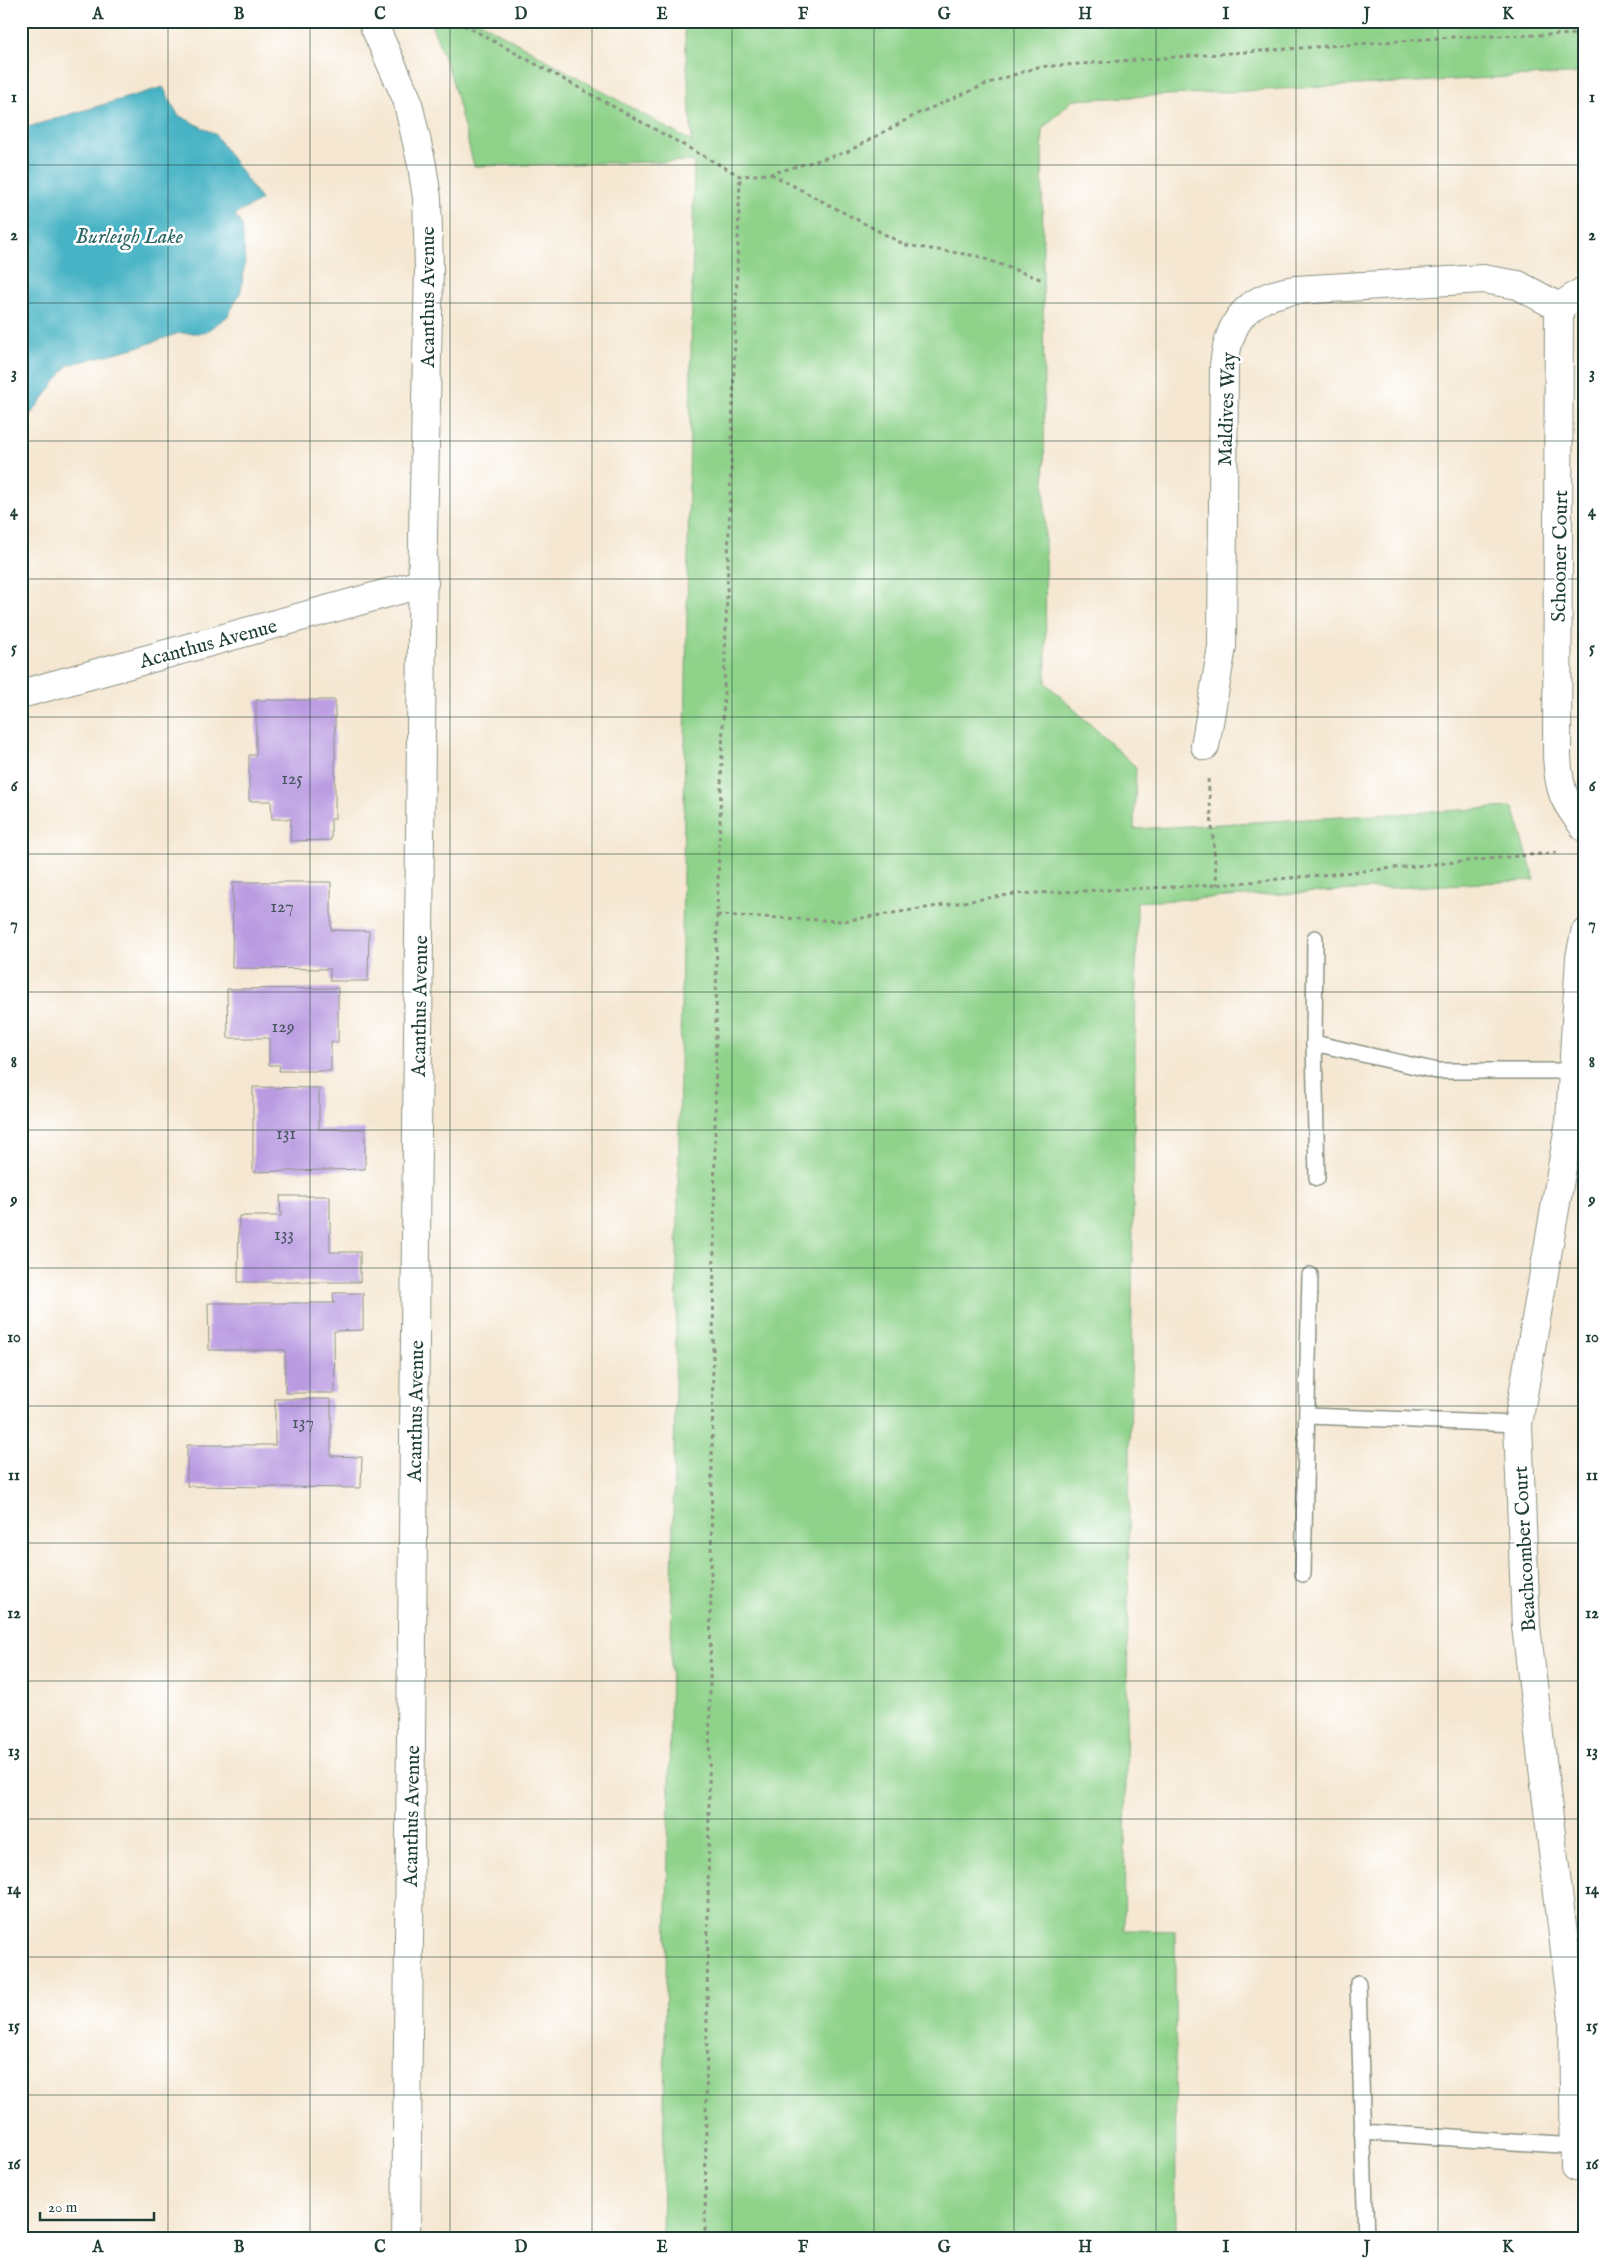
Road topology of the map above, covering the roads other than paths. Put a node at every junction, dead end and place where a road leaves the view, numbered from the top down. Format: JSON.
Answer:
{"nodes":[{"id":1,"x":372,"y":21,"type":"edge"},
{"id":2,"x":1585,"y":290,"type":"edge"},
{"id":3,"x":1559,"y":307,"type":"junction"},
{"id":4,"x":424,"y":583,"type":"junction"},
{"id":5,"x":21,"y":694,"type":"edge"},
{"id":6,"x":1205,"y":746,"type":"road end"},
{"id":7,"x":1577,"y":837,"type":"edge"},
{"id":8,"x":1585,"y":934,"type":"edge"},
{"id":9,"x":1315,"y":938,"type":"dead end"},
{"id":10,"x":1314,"y":1043,"type":"junction"},
{"id":11,"x":1572,"y":1071,"type":"junction"},
{"id":12,"x":1317,"y":1178,"type":"dead end"},
{"id":13,"x":1310,"y":1275,"type":"dead end"},
{"id":14,"x":1308,"y":1416,"type":"junction"},
{"id":15,"x":1518,"y":1424,"type":"junction"},
{"id":16,"x":1303,"y":1574,"type":"dead end"},
{"id":17,"x":1358,"y":1983,"type":"dead end"},
{"id":18,"x":1579,"y":2019,"type":"edge"},
{"id":19,"x":1362,"y":2132,"type":"junction"},
{"id":20,"x":1575,"y":2157,"type":"joint"},
{"id":21,"x":406,"y":2239,"type":"edge"},
{"id":22,"x":1366,"y":2239,"type":"edge"}],
"edges":[{"from":1,"to":4,"type":"street","name":"Acanthus Avenue"},
{"from":2,"to":3,"type":"street"},
{"from":3,"to":6,"type":"street","name":"Maldives Way"},
{"from":3,"to":7,"type":"street","name":"Schooner Court"},
{"from":4,"to":5,"type":"street","name":"Acanthus Avenue"},
{"from":4,"to":21,"type":"street","name":"Acanthus Avenue"},
{"from":8,"to":11,"type":"street","name":"Beachcomber Court"},
{"from":9,"to":10,"type":"lane"},
{"from":10,"to":11,"type":"lane"},
{"from":10,"to":12,"type":"lane"},
{"from":11,"to":15,"type":"street","name":"Beachcomber Court"},
{"from":13,"to":14,"type":"lane"},
{"from":14,"to":15,"type":"lane"},
{"from":14,"to":16,"type":"lane"},
{"from":15,"to":18,"type":"street","name":"Beachcomber Court"},
{"from":17,"to":19,"type":"lane"},
{"from":18,"to":20,"type":"street","name":"Beachcomber Court"},
{"from":19,"to":20,"type":"lane"},
{"from":19,"to":22,"type":"lane"}]}
